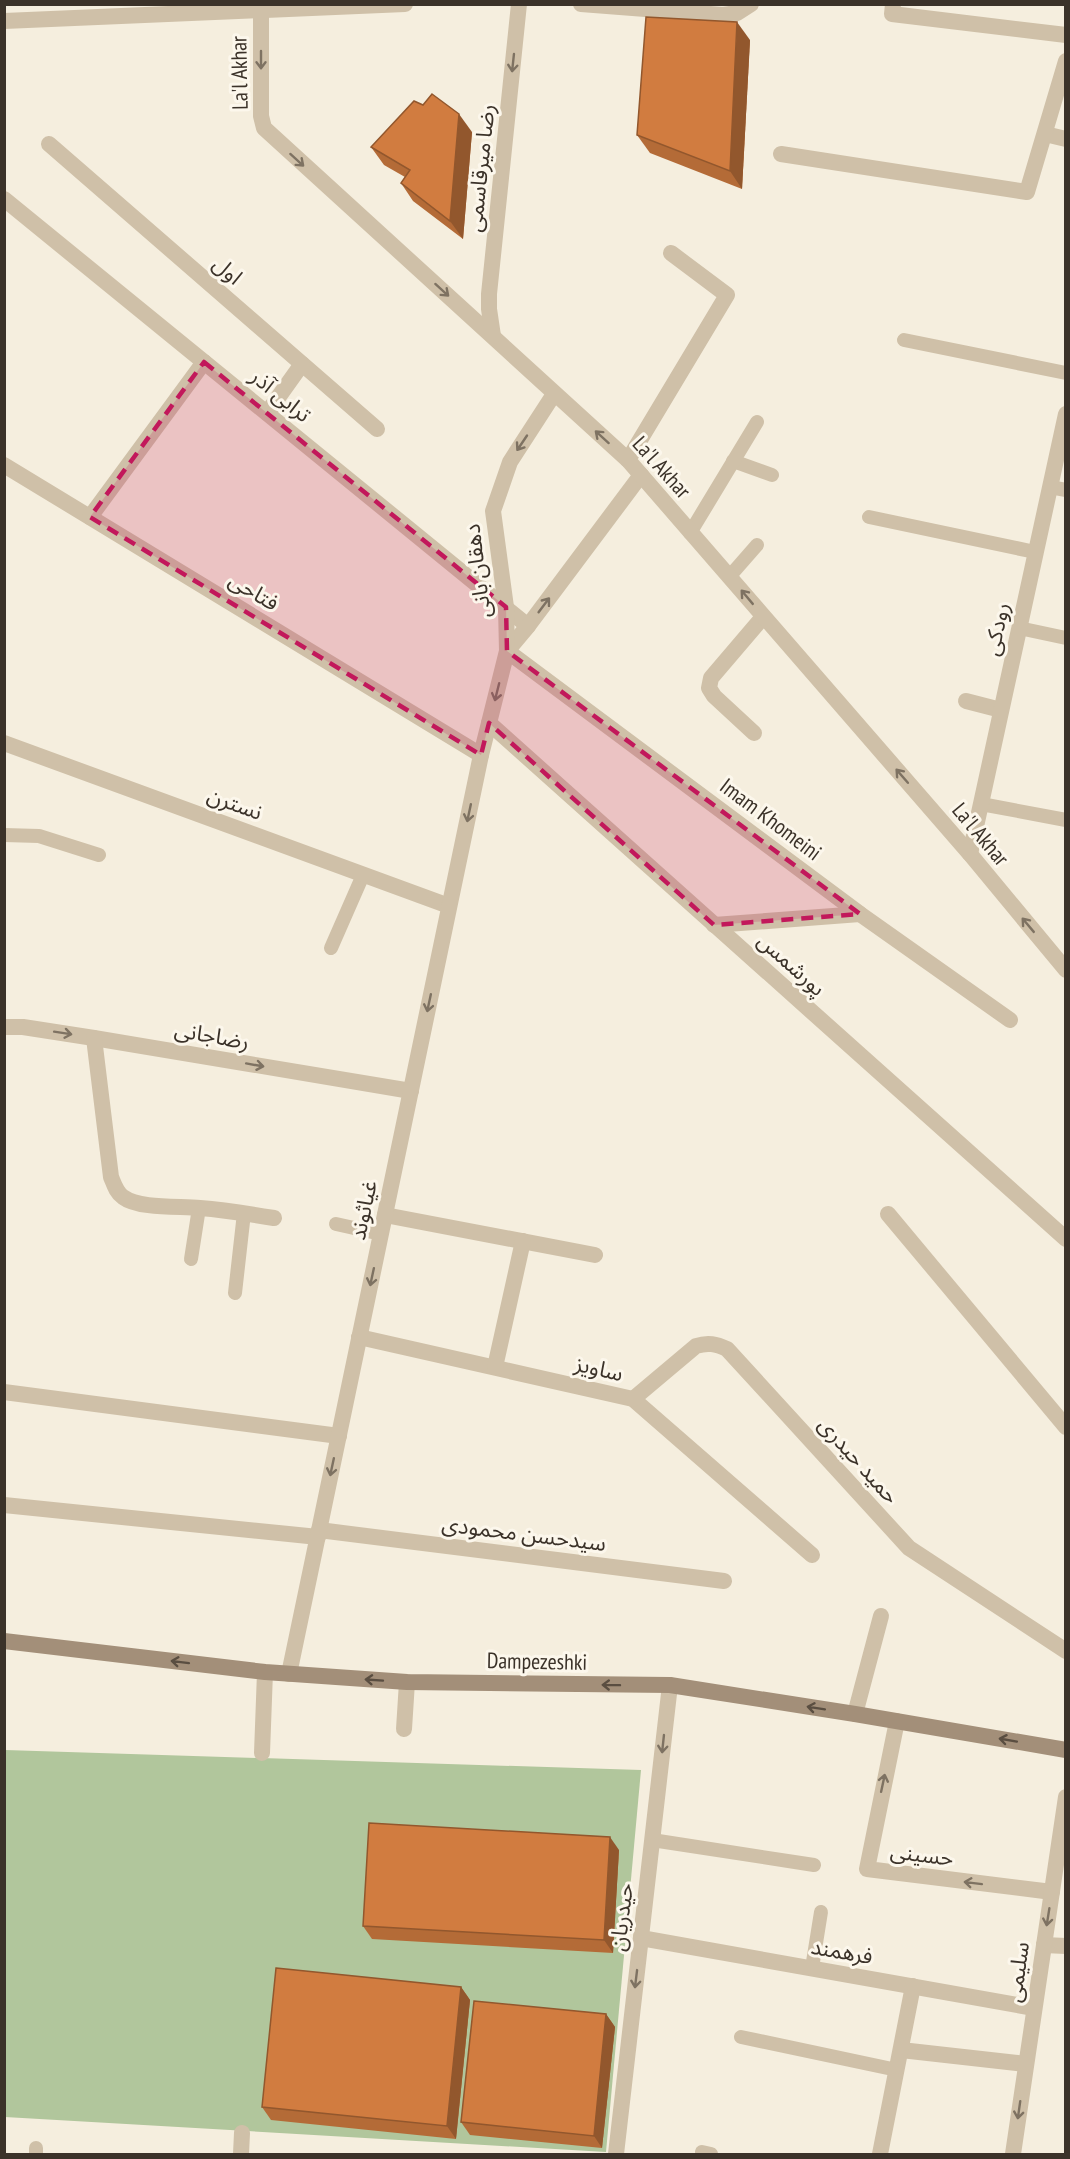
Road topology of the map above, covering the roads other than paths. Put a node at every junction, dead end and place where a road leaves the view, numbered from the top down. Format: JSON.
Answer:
{"nodes":[{"id":1,"x":405,"y":4,"type":"edge"},
{"id":2,"x":519,"y":4,"type":"edge"},
{"id":3,"x":581,"y":4,"type":"edge"},
{"id":4,"x":751,"y":4,"type":"edge"},
{"id":5,"x":261,"y":8,"type":"edge"},
{"id":6,"x":893,"y":9,"type":"edge"},
{"id":7,"x":4,"y":21,"type":"edge"},
{"id":8,"x":1065,"y":35,"type":"edge"},
{"id":9,"x":1065,"y":61,"type":"edge"},
{"id":10,"x":1045,"y":134,"type":"junction"},
{"id":11,"x":1065,"y":139,"type":"edge"},
{"id":12,"x":49,"y":144,"type":"dead end"},
{"id":13,"x":781,"y":154,"type":"dead end"},
{"id":14,"x":4,"y":199,"type":"edge"},
{"id":15,"x":671,"y":253,"type":"dead end"},
{"id":16,"x":493,"y":336,"type":"junction"},
{"id":17,"x":904,"y":339,"type":"dead end"},
{"id":18,"x":204,"y":362,"type":"junction"},
{"id":19,"x":303,"y":364,"type":"junction"},
{"id":20,"x":1065,"y":373,"type":"edge"},
{"id":21,"x":555,"y":394,"type":"junction"},
{"id":22,"x":267,"y":413,"type":"junction"},
{"id":23,"x":1065,"y":414,"type":"edge"},
{"id":24,"x":757,"y":422,"type":"dead end"},
{"id":25,"x":377,"y":429,"type":"dead end"},
{"id":26,"x":628,"y":460,"type":"junction"},
{"id":27,"x":733,"y":461,"type":"junction"},
{"id":28,"x":4,"y":465,"type":"edge"},
{"id":29,"x":641,"y":475,"type":"junction"},
{"id":30,"x":772,"y":475,"type":"dead end"},
{"id":31,"x":1058,"y":488,"type":"edge"},
{"id":32,"x":90,"y":517,"type":"junction"},
{"id":33,"x":869,"y":517,"type":"dead end"},
{"id":34,"x":690,"y":533,"type":"junction"},
{"id":35,"x":757,"y":545,"type":"dead end"},
{"id":36,"x":1035,"y":552,"type":"junction"},
{"id":37,"x":729,"y":577,"type":"junction"},
{"id":38,"x":506,"y":607,"type":"junction"},
{"id":39,"x":763,"y":617,"type":"junction"},
{"id":40,"x":528,"y":626,"type":"junction"},
{"id":41,"x":1019,"y":628,"type":"junction"},
{"id":42,"x":1065,"y":638,"type":"edge"},
{"id":43,"x":507,"y":651,"type":"junction"},
{"id":44,"x":966,"y":701,"type":"dead end"},
{"id":45,"x":1001,"y":710,"type":"junction"},
{"id":46,"x":489,"y":723,"type":"junction"},
{"id":47,"x":754,"y":733,"type":"dead end"},
{"id":48,"x":4,"y":743,"type":"edge"},
{"id":49,"x":481,"y":755,"type":"junction"},
{"id":50,"x":981,"y":804,"type":"junction"},
{"id":51,"x":1065,"y":820,"type":"edge"},
{"id":52,"x":4,"y":835,"type":"edge"},
{"id":53,"x":970,"y":854,"type":"junction"},
{"id":54,"x":99,"y":855,"type":"dead end"},
{"id":55,"x":363,"y":874,"type":"junction"},
{"id":56,"x":449,"y":906,"type":"junction"},
{"id":57,"x":860,"y":914,"type":"junction"},
{"id":58,"x":714,"y":925,"type":"junction"},
{"id":59,"x":331,"y":948,"type":"dead end"},
{"id":60,"x":1065,"y":970,"type":"edge"},
{"id":61,"x":1010,"y":1020,"type":"dead end"},
{"id":62,"x":4,"y":1027,"type":"edge"},
{"id":63,"x":94,"y":1038,"type":"junction"},
{"id":64,"x":411,"y":1091,"type":"junction"},
{"id":65,"x":199,"y":1208,"type":"junction"},
{"id":66,"x":244,"y":1213,"type":"junction"},
{"id":67,"x":888,"y":1214,"type":"dead end"},
{"id":68,"x":385,"y":1215,"type":"junction"},
{"id":69,"x":274,"y":1218,"type":"dead end"},
{"id":70,"x":336,"y":1224,"type":"dead end"},
{"id":71,"x":381,"y":1234,"type":"junction"},
{"id":72,"x":1065,"y":1239,"type":"edge"},
{"id":73,"x":523,"y":1241,"type":"junction"},
{"id":74,"x":595,"y":1255,"type":"dead end"},
{"id":75,"x":191,"y":1259,"type":"dead end"},
{"id":76,"x":235,"y":1293,"type":"dead end"},
{"id":77,"x":359,"y":1337,"type":"junction"},
{"id":78,"x":495,"y":1367,"type":"junction"},
{"id":79,"x":4,"y":1392,"type":"edge"},
{"id":80,"x":633,"y":1399,"type":"junction"},
{"id":81,"x":1065,"y":1427,"type":"edge"},
{"id":82,"x":339,"y":1436,"type":"junction"},
{"id":83,"x":4,"y":1505,"type":"edge"},
{"id":84,"x":319,"y":1533,"type":"junction"},
{"id":85,"x":812,"y":1555,"type":"dead end"},
{"id":86,"x":724,"y":1581,"type":"dead end"},
{"id":87,"x":880,"y":1616,"type":"dead end"},
{"id":88,"x":4,"y":1641,"type":"edge"},
{"id":89,"x":1065,"y":1651,"type":"edge"},
{"id":90,"x":266,"y":1672,"type":"junction"},
{"id":91,"x":289,"y":1674,"type":"junction"},
{"id":92,"x":407,"y":1682,"type":"junction"},
{"id":93,"x":670,"y":1686,"type":"junction"},
{"id":94,"x":855,"y":1714,"type":"junction"},
{"id":95,"x":897,"y":1721,"type":"junction"},
{"id":96,"x":404,"y":1729,"type":"dead end"},
{"id":97,"x":1065,"y":1750,"type":"edge"},
{"id":98,"x":262,"y":1753,"type":"dead end"},
{"id":99,"x":1065,"y":1797,"type":"edge"},
{"id":100,"x":652,"y":1840,"type":"junction"},
{"id":101,"x":814,"y":1866,"type":"dead end"},
{"id":102,"x":1052,"y":1892,"type":"junction"},
{"id":103,"x":820,"y":1912,"type":"dead end"},
{"id":104,"x":641,"y":1938,"type":"junction"},
{"id":105,"x":1044,"y":1945,"type":"junction"},
{"id":106,"x":1065,"y":1946,"type":"edge"},
{"id":107,"x":812,"y":1968,"type":"junction"},
{"id":108,"x":913,"y":1986,"type":"junction"},
{"id":109,"x":1034,"y":2008,"type":"junction"},
{"id":110,"x":741,"y":2037,"type":"dead end"},
{"id":111,"x":901,"y":2050,"type":"junction"},
{"id":112,"x":1026,"y":2064,"type":"junction"},
{"id":113,"x":897,"y":2070,"type":"junction"},
{"id":114,"x":242,"y":2133,"type":"dead end"},
{"id":115,"x":241,"y":2154,"type":"edge"},
{"id":116,"x":616,"y":2154,"type":"edge"},
{"id":117,"x":880,"y":2154,"type":"edge"},
{"id":118,"x":1013,"y":2154,"type":"edge"}],
"edges":[{"from":1,"to":5,"type":"street"},
{"from":2,"to":16,"type":"street","name":"رضا میرقاسمی","one_way":true},
{"from":3,"to":4,"type":"street"},
{"from":5,"to":7,"type":"street"},
{"from":5,"to":16,"type":"street","name":"La'l Akhar","one_way":true},
{"from":6,"to":8,"type":"street"},
{"from":9,"to":10,"type":"street"},
{"from":10,"to":11,"type":"street"},
{"from":10,"to":13,"type":"street"},
{"from":12,"to":19,"type":"street","name":"اول"},
{"from":14,"to":18,"type":"street","name":"ترابی آذر"},
{"from":15,"to":26,"type":"street"},
{"from":16,"to":21,"type":"street","name":"La'l Akhar"},
{"from":17,"to":20,"type":"lane"},
{"from":18,"to":22,"type":"street","name":"ترابی آذر"},
{"from":18,"to":32,"type":"street"},
{"from":19,"to":22,"type":"street"},
{"from":19,"to":25,"type":"street","name":"اول"},
{"from":26,"to":21,"type":"street","name":"La'l Akhar","one_way":true},
{"from":21,"to":38,"type":"street","name":"دهقان بانی","one_way":true},
{"from":22,"to":38,"type":"street","name":"ترابی آذر"},
{"from":23,"to":31,"type":"street","name":"رودکی"},
{"from":24,"to":27,"type":"lane"},
{"from":26,"to":29,"type":"street","name":"La'l Akhar"},
{"from":27,"to":30,"type":"lane"},
{"from":27,"to":34,"type":"lane"},
{"from":28,"to":32,"type":"street","name":"فتاحی"},
{"from":29,"to":34,"type":"street","name":"La'l Akhar"},
{"from":40,"to":29,"type":"street","one_way":true},
{"from":31,"to":36,"type":"street","name":"رودکی"},
{"from":32,"to":49,"type":"street","name":"فتاحی"},
{"from":33,"to":36,"type":"lane"},
{"from":34,"to":37,"type":"street","name":"La'l Akhar"},
{"from":35,"to":37,"type":"lane"},
{"from":36,"to":41,"type":"street","name":"رودکی"},
{"from":39,"to":37,"type":"street","name":"La'l Akhar","one_way":true},
{"from":38,"to":40,"type":"street","name":"ترابی آذر"},
{"from":38,"to":43,"type":"street","name":"دهقان بانی"},
{"from":39,"to":47,"type":"street"},
{"from":53,"to":39,"type":"street","name":"La'l Akhar","one_way":true},
{"from":40,"to":43,"type":"street"},
{"from":41,"to":42,"type":"lane"},
{"from":41,"to":45,"type":"street","name":"رودکی"},
{"from":43,"to":46,"type":"street","name":"دهقان بانی","one_way":true},
{"from":43,"to":57,"type":"street","name":"Imam Khomeini"},
{"from":44,"to":45,"type":"street"},
{"from":45,"to":50,"type":"street","name":"رودکی"},
{"from":46,"to":49,"type":"street","name":"دهقان بانی"},
{"from":46,"to":58,"type":"street","name":"پورشمس"},
{"from":48,"to":55,"type":"street","name":"نسترن"},
{"from":49,"to":56,"type":"street","name":"غیاثوند","one_way":true},
{"from":50,"to":51,"type":"lane"},
{"from":50,"to":53,"type":"street","name":"رودکی"},
{"from":52,"to":54,"type":"lane"},
{"from":60,"to":53,"type":"street","name":"La'l Akhar","one_way":true},
{"from":55,"to":56,"type":"street","name":"نسترن"},
{"from":55,"to":59,"type":"lane"},
{"from":56,"to":64,"type":"street","name":"غیاثوند","one_way":true},
{"from":57,"to":58,"type":"street"},
{"from":57,"to":61,"type":"street","name":"Imam Khomeini"},
{"from":58,"to":72,"type":"street","name":"پورشمس"},
{"from":62,"to":63,"type":"street","name":"رضاجانی","one_way":true},
{"from":63,"to":64,"type":"street","name":"رضاجانی","one_way":true},
{"from":63,"to":65,"type":"street"},
{"from":64,"to":68,"type":"street","name":"غیاثوند"},
{"from":65,"to":66,"type":"street"},
{"from":65,"to":75,"type":"lane"},
{"from":66,"to":69,"type":"street"},
{"from":66,"to":76,"type":"lane"},
{"from":67,"to":81,"type":"street"},
{"from":68,"to":71,"type":"street","name":"غیاثوند"},
{"from":68,"to":73,"type":"street"},
{"from":70,"to":71,"type":"lane"},
{"from":71,"to":77,"type":"street","name":"غیاثوند","one_way":true},
{"from":73,"to":74,"type":"street"},
{"from":73,"to":78,"type":"street"},
{"from":77,"to":78,"type":"street","name":"ساویز"},
{"from":77,"to":82,"type":"street","name":"غیاثوند"},
{"from":78,"to":80,"type":"street","name":"ساویز"},
{"from":79,"to":82,"type":"street"},
{"from":80,"to":85,"type":"street","name":"ساویز"},
{"from":80,"to":89,"type":"street","name":"حمید حیدری"},
{"from":82,"to":84,"type":"street","name":"غیاثوند","one_way":true},
{"from":83,"to":84,"type":"street","name":"سیدحسن محمودی"},
{"from":84,"to":86,"type":"street","name":"سیدحسن محمودی"},
{"from":84,"to":91,"type":"street","name":"غیاثوند"},
{"from":87,"to":94,"type":"street"},
{"from":90,"to":88,"type":"main road","name":"Dampezeshki","one_way":true},
{"from":90,"to":91,"type":"main road","name":"Dampezeshki"},
{"from":90,"to":98,"type":"street"},
{"from":92,"to":91,"type":"main road","name":"Dampezeshki","one_way":true},
{"from":93,"to":92,"type":"main road","name":"Dampezeshki","one_way":true},
{"from":92,"to":96,"type":"street"},
{"from":94,"to":93,"type":"main road","name":"Dampezeshki","one_way":true},
{"from":93,"to":100,"type":"street","name":"حیدریان","one_way":true},
{"from":94,"to":95,"type":"main road","name":"Dampezeshki"},
{"from":97,"to":95,"type":"main road","name":"Dampezeshki","one_way":true},
{"from":102,"to":95,"type":"street","name":"حسینی","one_way":true},
{"from":99,"to":102,"type":"street","name":"سلیمی"},
{"from":100,"to":101,"type":"lane"},
{"from":100,"to":104,"type":"street","name":"حیدریان"},
{"from":102,"to":105,"type":"street","name":"سلیمی","one_way":true},
{"from":103,"to":107,"type":"lane"},
{"from":104,"to":107,"type":"street","name":"فرهمند"},
{"from":104,"to":116,"type":"street","name":"حیدریان","one_way":true},
{"from":105,"to":106,"type":"street"},
{"from":105,"to":109,"type":"street","name":"سلیمی"},
{"from":107,"to":108,"type":"street","name":"فرهمند"},
{"from":108,"to":109,"type":"street","name":"فرهمند"},
{"from":108,"to":111,"type":"street"},
{"from":109,"to":112,"type":"street","name":"سلیمی"},
{"from":110,"to":113,"type":"lane"},
{"from":111,"to":112,"type":"street"},
{"from":111,"to":113,"type":"street"},
{"from":112,"to":118,"type":"street","name":"سلیمی","one_way":true},
{"from":113,"to":117,"type":"street"},
{"from":114,"to":115,"type":"street"}]}
